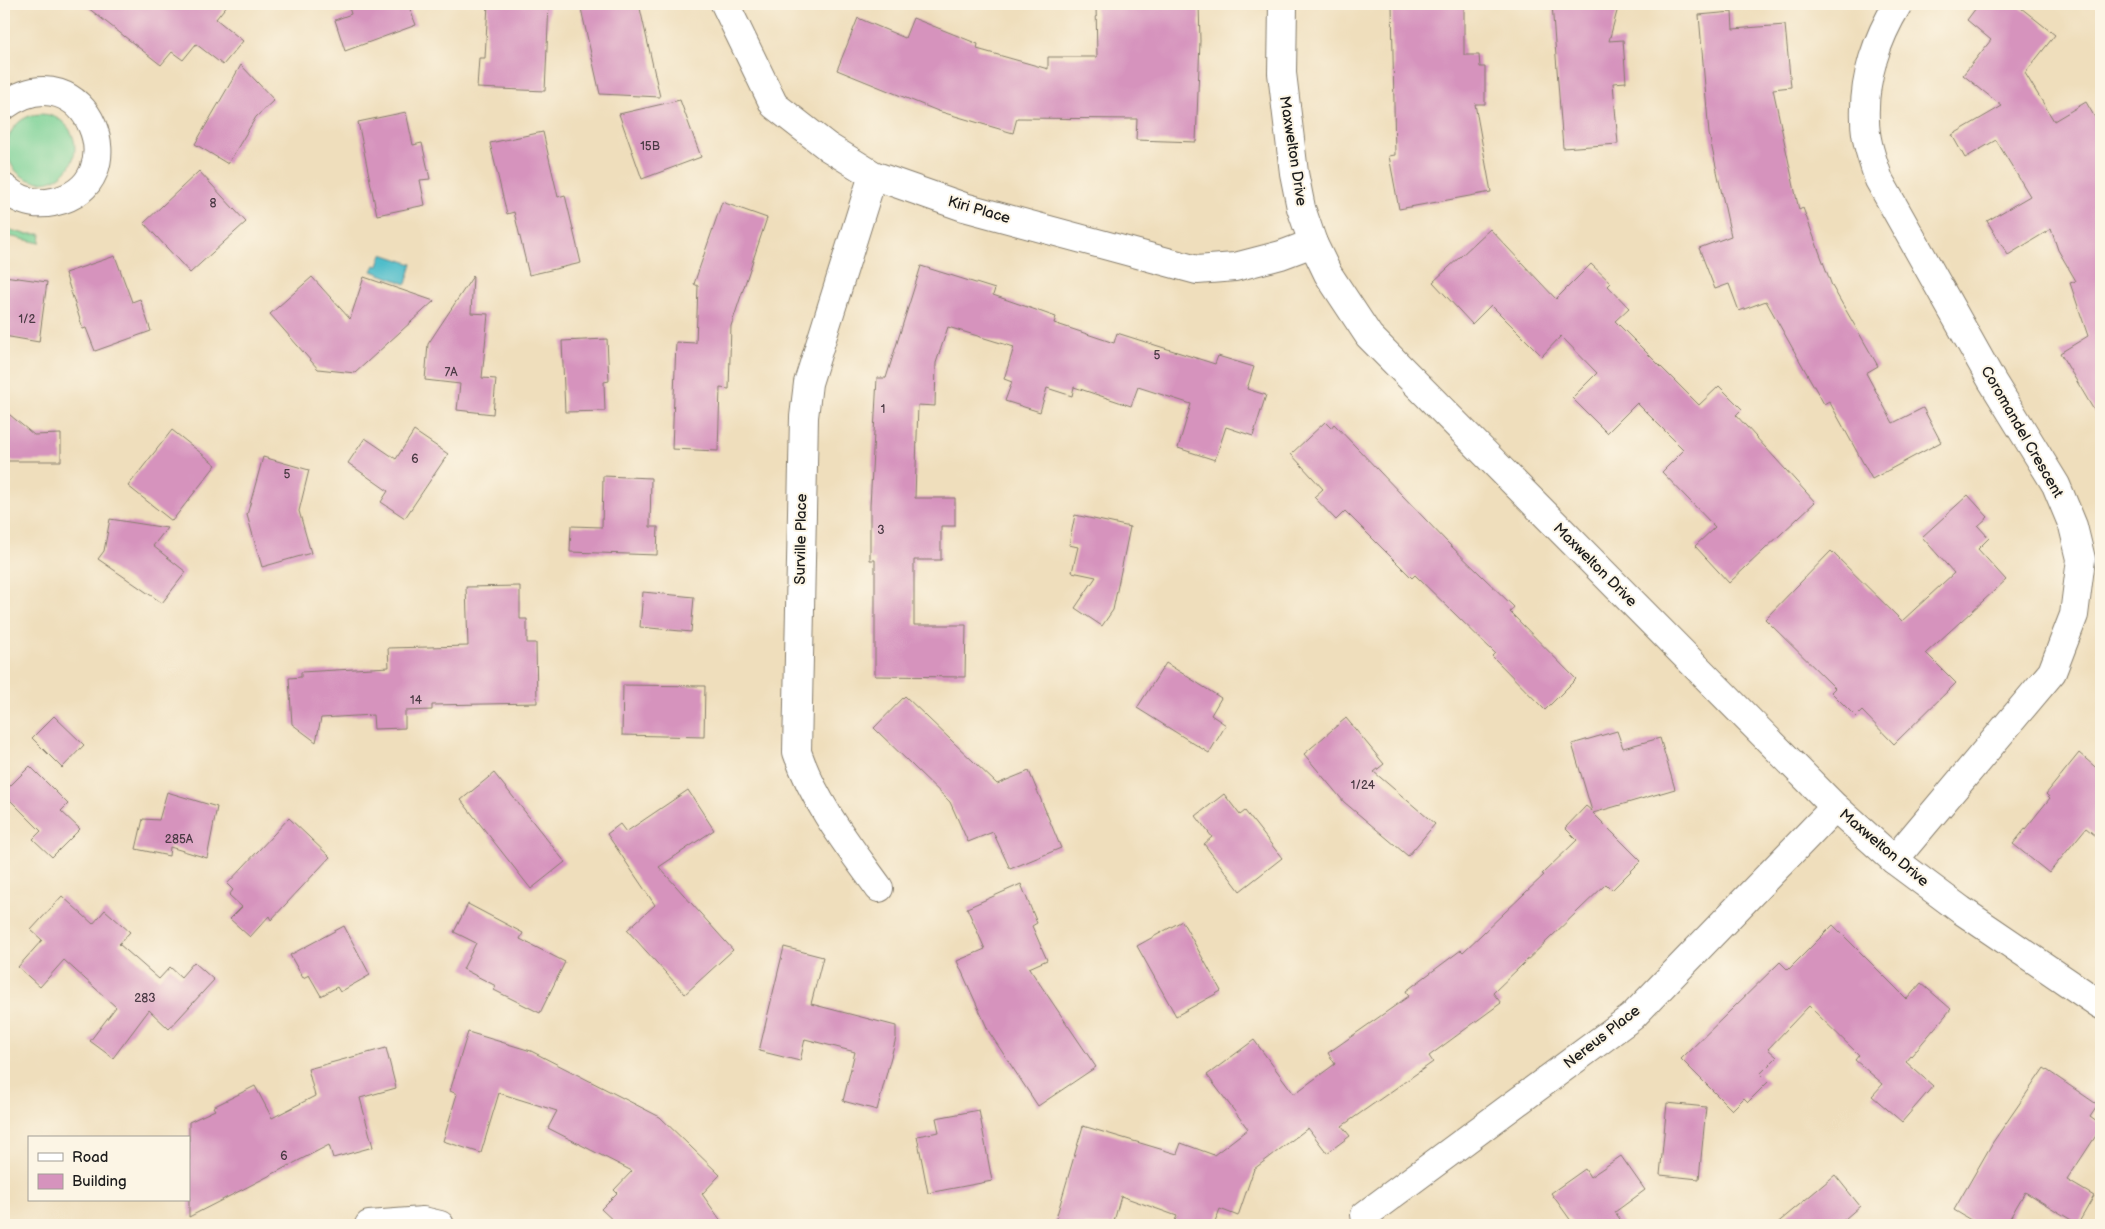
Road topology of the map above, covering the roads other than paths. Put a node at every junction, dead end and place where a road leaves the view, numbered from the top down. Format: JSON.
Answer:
{"nodes":[{"id":1,"x":725,"y":4,"type":"edge"},
{"id":2,"x":1283,"y":4,"type":"edge"},
{"id":3,"x":1898,"y":4,"type":"edge"},
{"id":4,"x":4,"y":106,"type":"edge"},
{"id":5,"x":873,"y":175,"type":"junction"},
{"id":6,"x":4,"y":188,"type":"edge"},
{"id":7,"x":1313,"y":244,"type":"junction"},
{"id":8,"x":1835,"y":807,"type":"junction"},
{"id":9,"x":1894,"y":860,"type":"junction"},
{"id":10,"x":879,"y":888,"type":"dead end"},
{"id":11,"x":2101,"y":1005,"type":"edge"},
{"id":12,"x":1365,"y":1215,"type":"dead end"},
{"id":13,"x":369,"y":1225,"type":"edge"},
{"id":14,"x":440,"y":1225,"type":"edge"}],
"edges":[{"from":1,"to":5,"type":"street","name":"Kiri Place"},
{"from":2,"to":7,"type":"street","name":"Maxwelton Drive"},
{"from":3,"to":9,"type":"street","name":"Coromandel Crescent"},
{"from":4,"to":6,"type":"street"},
{"from":5,"to":7,"type":"street","name":"Kiri Place"},
{"from":5,"to":10,"type":"street","name":"Surville Place"},
{"from":7,"to":8,"type":"street","name":"Maxwelton Drive"},
{"from":8,"to":9,"type":"street","name":"Maxwelton Drive"},
{"from":8,"to":12,"type":"street","name":"Nereus Place"},
{"from":9,"to":11,"type":"street","name":"Maxwelton Drive"},
{"from":13,"to":14,"type":"street"}]}
